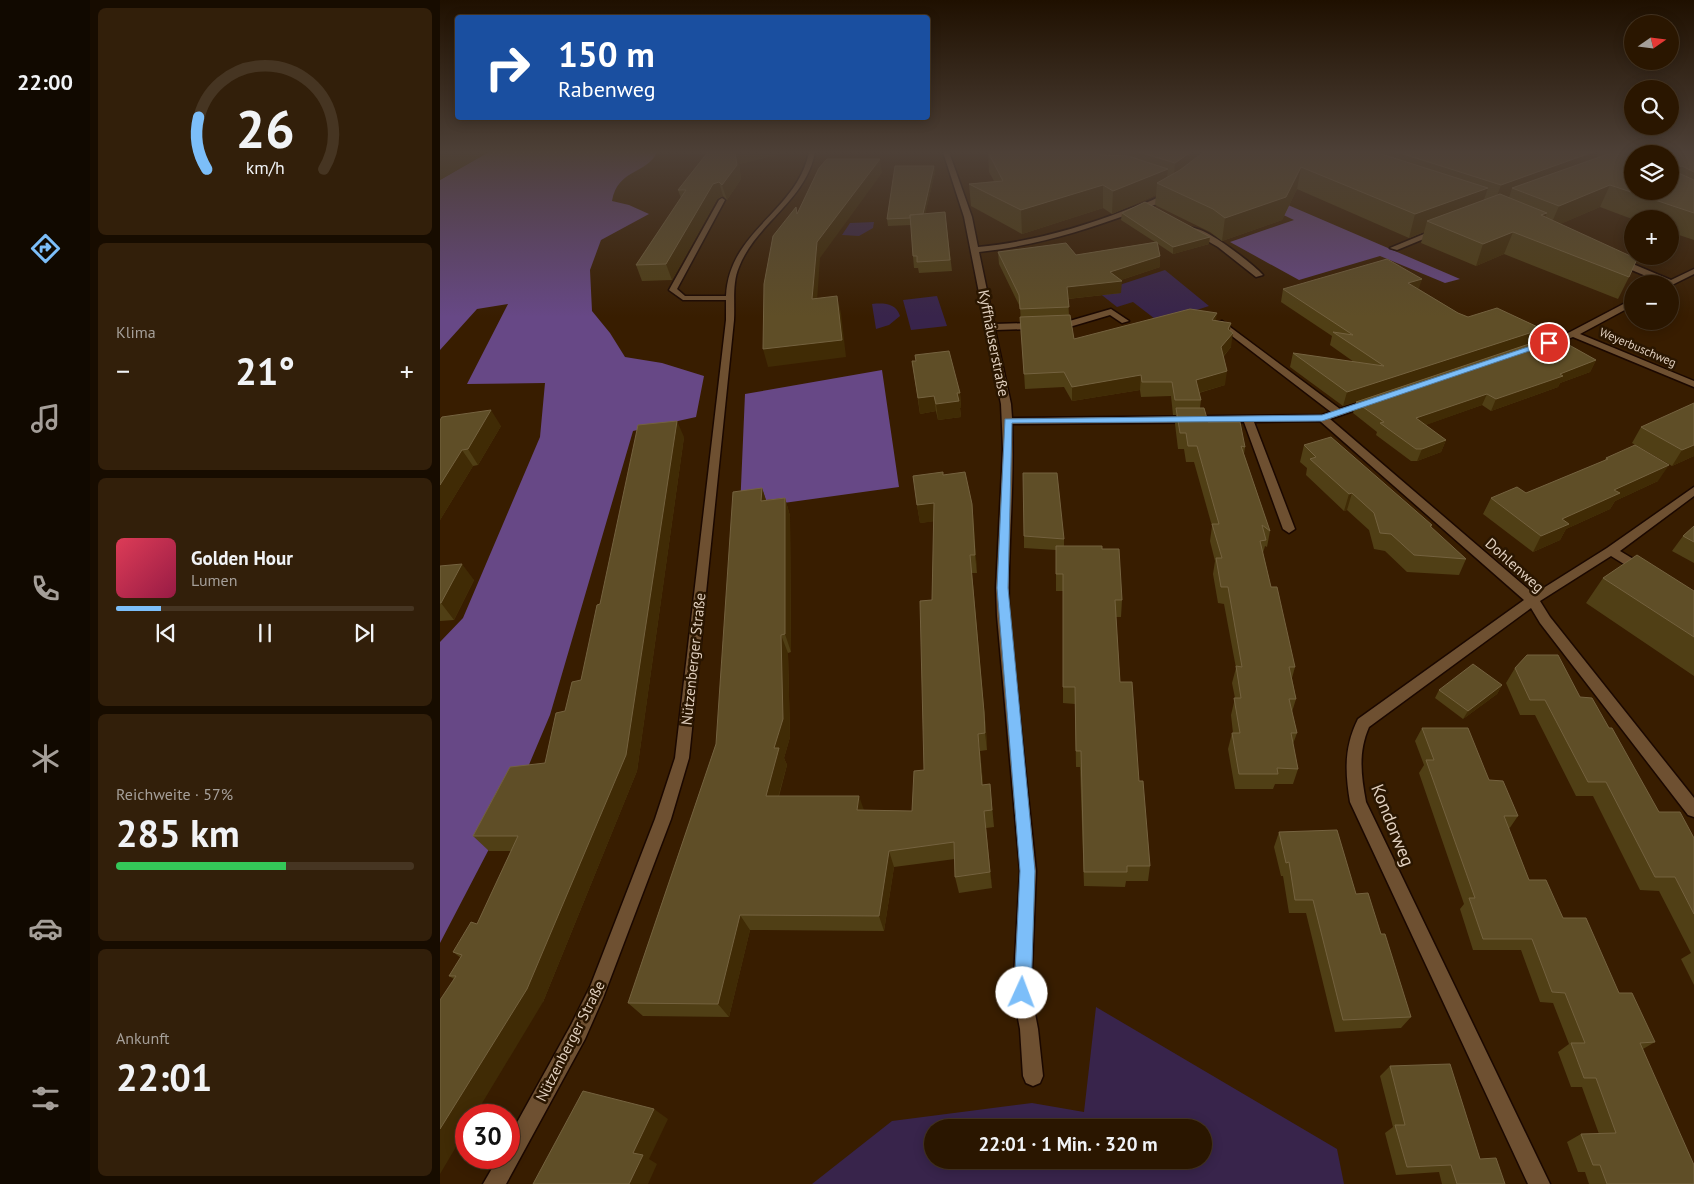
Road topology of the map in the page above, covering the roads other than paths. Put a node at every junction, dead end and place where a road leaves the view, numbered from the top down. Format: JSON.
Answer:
{"nodes":[{"id":1,"x":718,"y":207,"type":"edge"},
{"id":2,"x":780,"y":207,"type":"edge"},
{"id":3,"x":965,"y":207,"type":"edge"},
{"id":4,"x":1140,"y":207,"type":"edge"},
{"id":5,"x":1150,"y":207,"type":"edge"},
{"id":6,"x":1154,"y":210,"type":"edge"},
{"id":7,"x":1189,"y":227,"type":"edge"},
{"id":8,"x":1448,"y":228,"type":"edge"},
{"id":9,"x":1394,"y":248,"type":"dead end"},
{"id":10,"x":975,"y":250,"type":"junction"},
{"id":11,"x":1612,"y":258,"type":"edge"},
{"id":12,"x":1694,"y":271,"type":"edge"},
{"id":13,"x":1259,"y":275,"type":"dead end"},
{"id":14,"x":1651,"y":275,"type":"edge"},
{"id":15,"x":1679,"y":278,"type":"edge"},
{"id":16,"x":732,"y":298,"type":"junction"},
{"id":17,"x":1624,"y":307,"type":"edge"},
{"id":18,"x":1214,"y":319,"type":"edge"},
{"id":19,"x":1125,"y":321,"type":"dead end"},
{"id":20,"x":992,"y":328,"type":"junction"},
{"id":21,"x":1573,"y":334,"type":"junction"},
{"id":22,"x":1530,"y":349,"type":"edge"},
{"id":23,"x":1694,"y":384,"type":"edge"},
{"id":24,"x":1376,"y":400,"type":"edge"},
{"id":25,"x":1339,"y":413,"type":"junction"},
{"id":26,"x":1248,"y":418,"type":"junction"},
{"id":27,"x":1322,"y":418,"type":"junction"},
{"id":28,"x":1008,"y":421,"type":"junction"},
{"id":29,"x":1694,"y":491,"type":"edge"},
{"id":30,"x":1289,"y":529,"type":"dead end"},
{"id":31,"x":1611,"y":551,"type":"junction"},
{"id":32,"x":1653,"y":576,"type":"edge"},
{"id":33,"x":1533,"y":600,"type":"junction"},
{"id":34,"x":1694,"y":810,"type":"edge"},
{"id":35,"x":1033,"y":1076,"type":"dead end"},
{"id":36,"x":520,"y":1137,"type":"edge"},
{"id":37,"x":502,"y":1169,"type":"edge"},
{"id":38,"x":494,"y":1184,"type":"edge"},
{"id":39,"x":1540,"y":1184,"type":"edge"}],
"edges":[{"from":1,"to":16,"type":"street"},
{"from":2,"to":16,"type":"street","name":"Nützenberger Straße"},
{"from":3,"to":10,"type":"street","name":"Kyffhäuserstraße"},
{"from":4,"to":10,"type":"street"},
{"from":5,"to":6,"type":"street"},
{"from":7,"to":13,"type":"street"},
{"from":8,"to":9,"type":"street"},
{"from":10,"to":20,"type":"street","name":"Kyffhäuserstraße"},
{"from":11,"to":14,"type":"street"},
{"from":12,"to":15,"type":"street"},
{"from":16,"to":36,"type":"street","name":"Nützenberger Straße"},
{"from":17,"to":21,"type":"street"},
{"from":18,"to":25,"type":"street"},
{"from":19,"to":20,"type":"street"},
{"from":20,"to":28,"type":"street","name":"Kyffhäuserstraße"},
{"from":21,"to":22,"type":"street"},
{"from":21,"to":23,"type":"street","name":"Weyerbuschweg"},
{"from":24,"to":25,"type":"street"},
{"from":25,"to":27,"type":"street"},
{"from":26,"to":27,"type":"street"},
{"from":26,"to":28,"type":"street"},
{"from":26,"to":30,"type":"street"},
{"from":27,"to":33,"type":"street","name":"Dohlenweg"},
{"from":28,"to":35,"type":"street","name":"Kyffhäuserstraße"},
{"from":29,"to":31,"type":"street","name":"Kondorweg"},
{"from":31,"to":32,"type":"street"},
{"from":31,"to":33,"type":"street","name":"Kondorweg"},
{"from":33,"to":34,"type":"street","name":"Dohlenweg"},
{"from":33,"to":39,"type":"street","name":"Kondorweg"},
{"from":37,"to":38,"type":"street","name":"Nützenberger Straße"}]}
